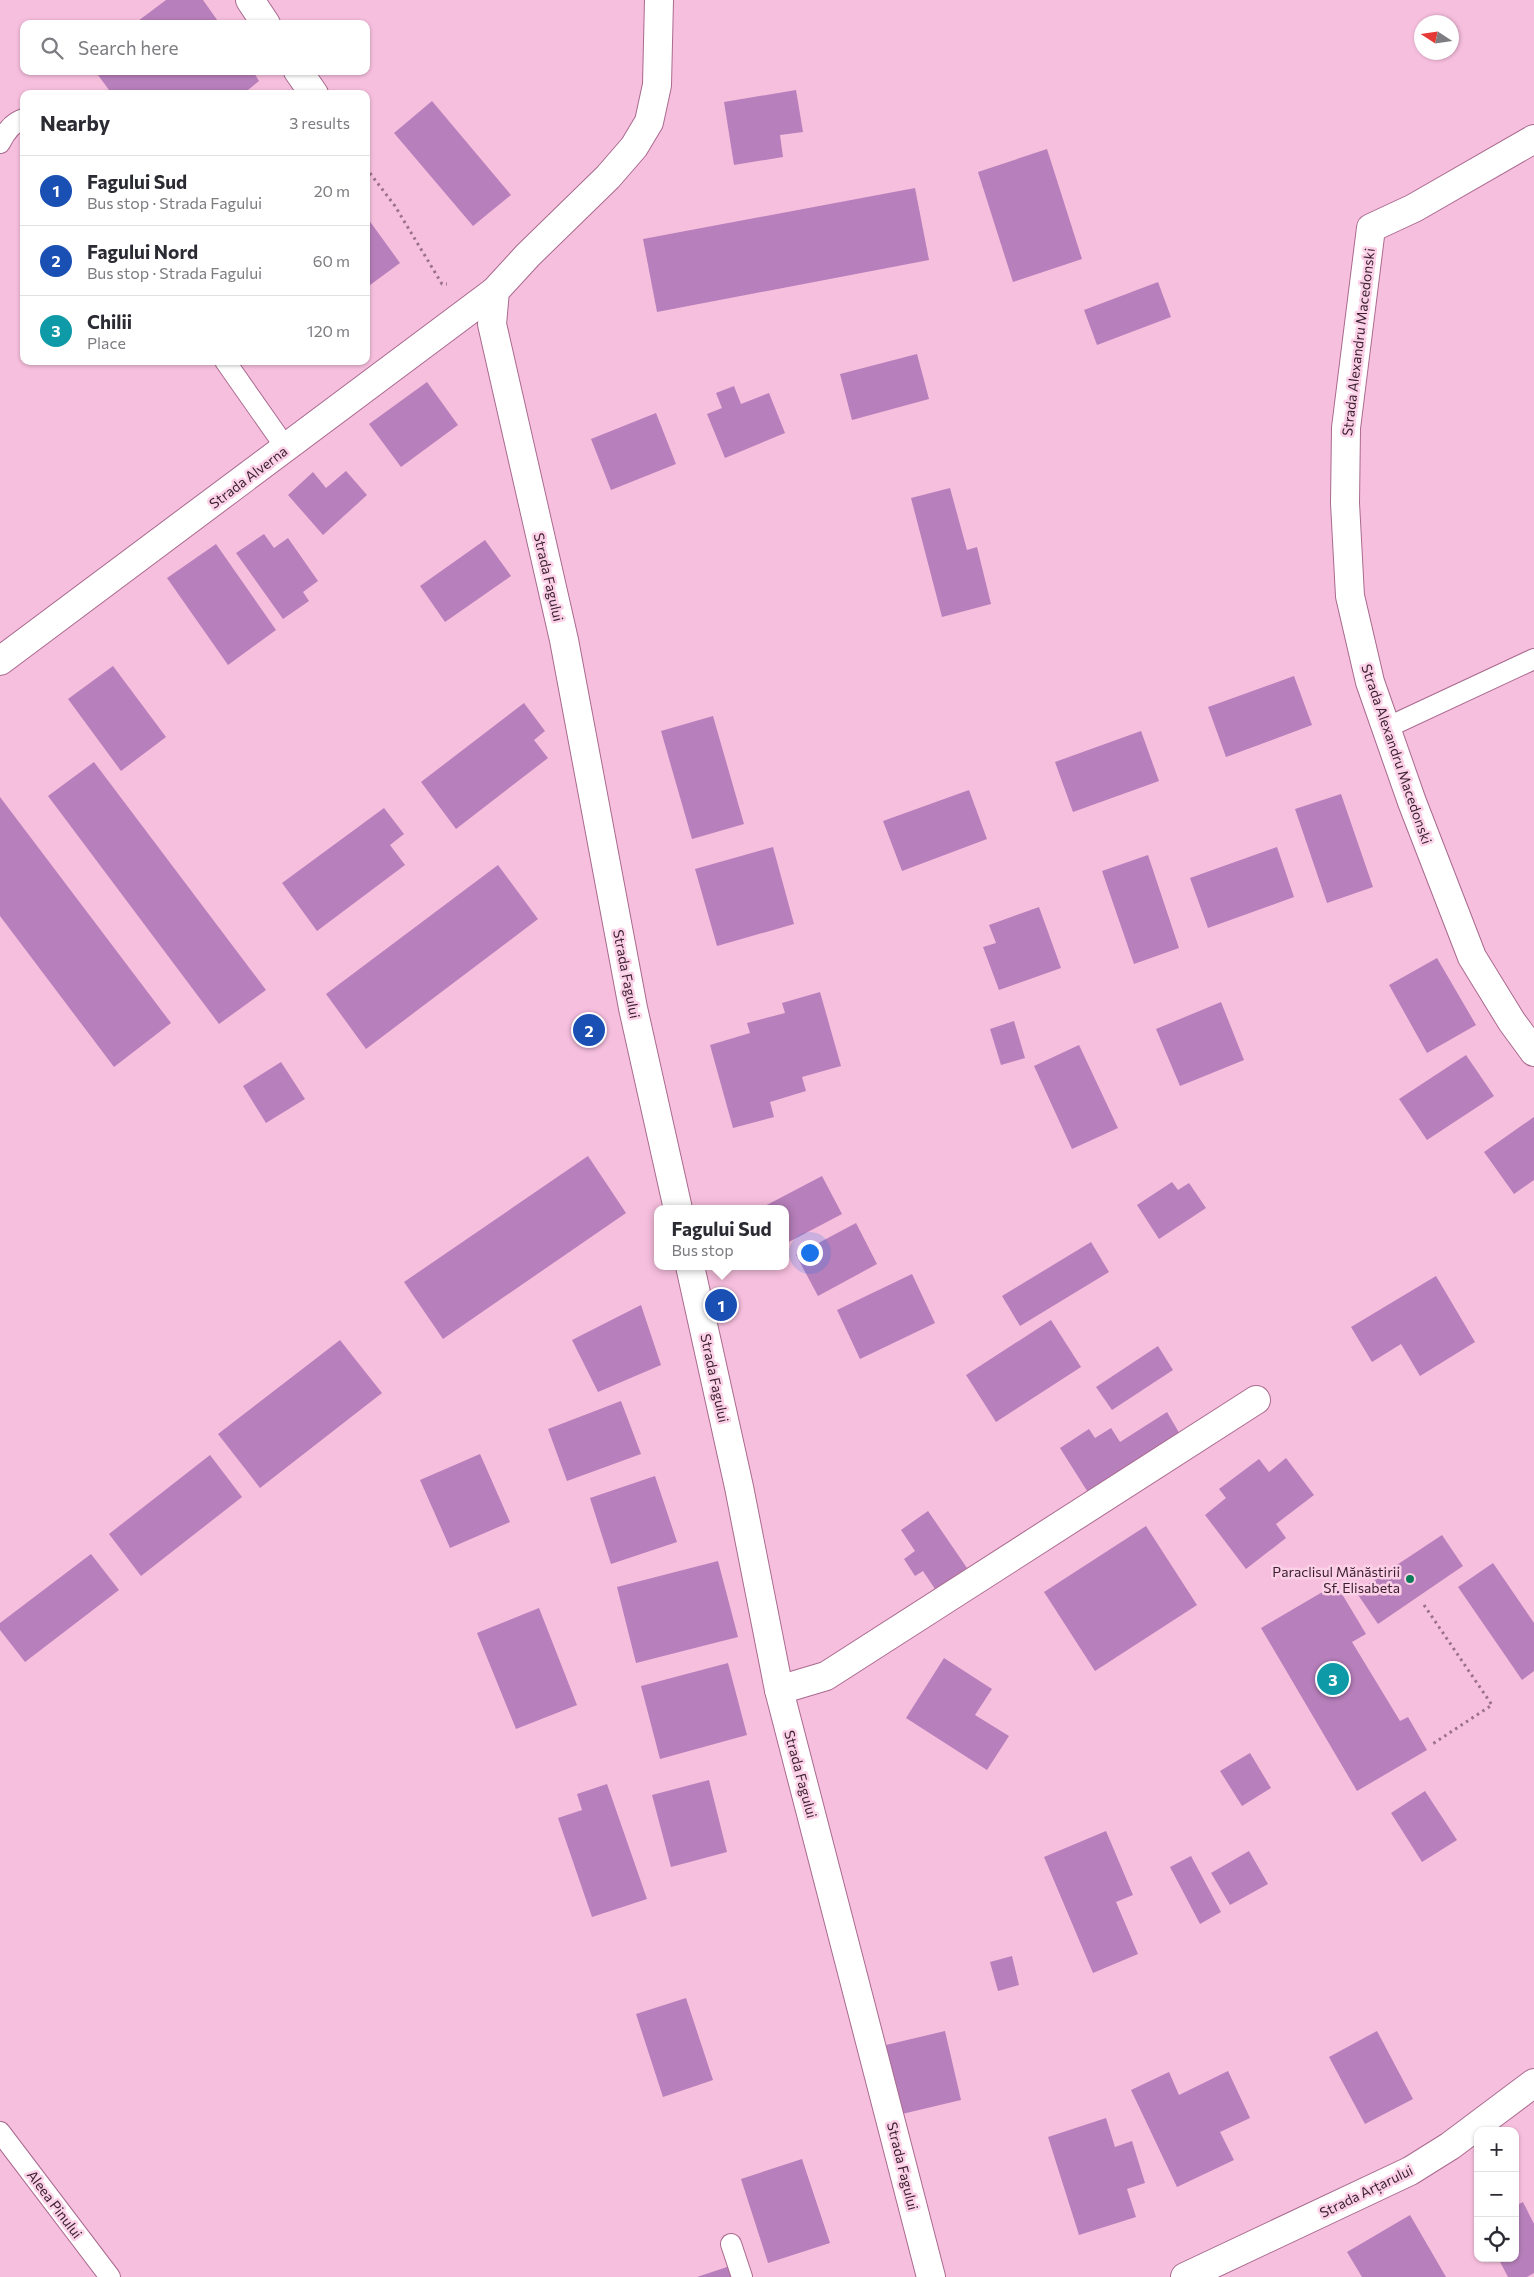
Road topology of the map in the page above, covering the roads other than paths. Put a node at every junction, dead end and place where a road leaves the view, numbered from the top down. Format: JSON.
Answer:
{"nodes":[{"id":1,"x":250,"y":0,"type":"edge"},
{"id":2,"x":659,"y":0,"type":"edge"},
{"id":3,"x":263,"y":20,"type":"edge"},
{"id":4,"x":301,"y":75,"type":"edge"},
{"id":5,"x":311,"y":90,"type":"edge"},
{"id":6,"x":20,"y":121,"type":"edge"},
{"id":7,"x":1534,"y":139,"type":"edge"},
{"id":8,"x":0,"y":143,"type":"edge"},
{"id":9,"x":495,"y":290,"type":"junction"},
{"id":10,"x":228,"y":365,"type":"edge"},
{"id":11,"x":286,"y":448,"type":"junction"},
{"id":12,"x":1534,"y":659,"type":"edge"},
{"id":13,"x":0,"y":661,"type":"edge"},
{"id":14,"x":1386,"y":728,"type":"junction"},
{"id":15,"x":1534,"y":1052,"type":"edge"},
{"id":16,"x":677,"y":1205,"type":"edge"},
{"id":17,"x":691,"y":1270,"type":"edge"},
{"id":18,"x":1256,"y":1400,"type":"dead end"},
{"id":19,"x":779,"y":1690,"type":"junction"},
{"id":20,"x":1534,"y":2083,"type":"edge"},
{"id":21,"x":0,"y":2132,"type":"edge"},
{"id":22,"x":731,"y":2244,"type":"dead end"},
{"id":23,"x":110,"y":2277,"type":"edge"},
{"id":24,"x":742,"y":2277,"type":"edge"},
{"id":25,"x":930,"y":2277,"type":"edge"},
{"id":26,"x":1185,"y":2277,"type":"edge"}],
"edges":[{"from":1,"to":3,"type":"street"},
{"from":2,"to":9,"type":"street"},
{"from":4,"to":5,"type":"street"},
{"from":6,"to":8,"type":"lane"},
{"from":7,"to":14,"type":"street","name":"Strada Alexandru Macedonski"},
{"from":9,"to":11,"type":"street","name":"Strada Alverna"},
{"from":9,"to":16,"type":"street","name":"Strada Fagului"},
{"from":10,"to":11,"type":"lane"},
{"from":11,"to":13,"type":"street","name":"Strada Alverna"},
{"from":12,"to":14,"type":"lane"},
{"from":14,"to":15,"type":"street","name":"Strada Alexandru Macedonski"},
{"from":17,"to":19,"type":"street","name":"Strada Fagului"},
{"from":18,"to":19,"type":"street"},
{"from":19,"to":25,"type":"street","name":"Strada Fagului"},
{"from":20,"to":26,"type":"street","name":"Strada Arțarului"},
{"from":21,"to":23,"type":"lane","name":"Aleea Pinului"},
{"from":22,"to":24,"type":"lane"}]}
